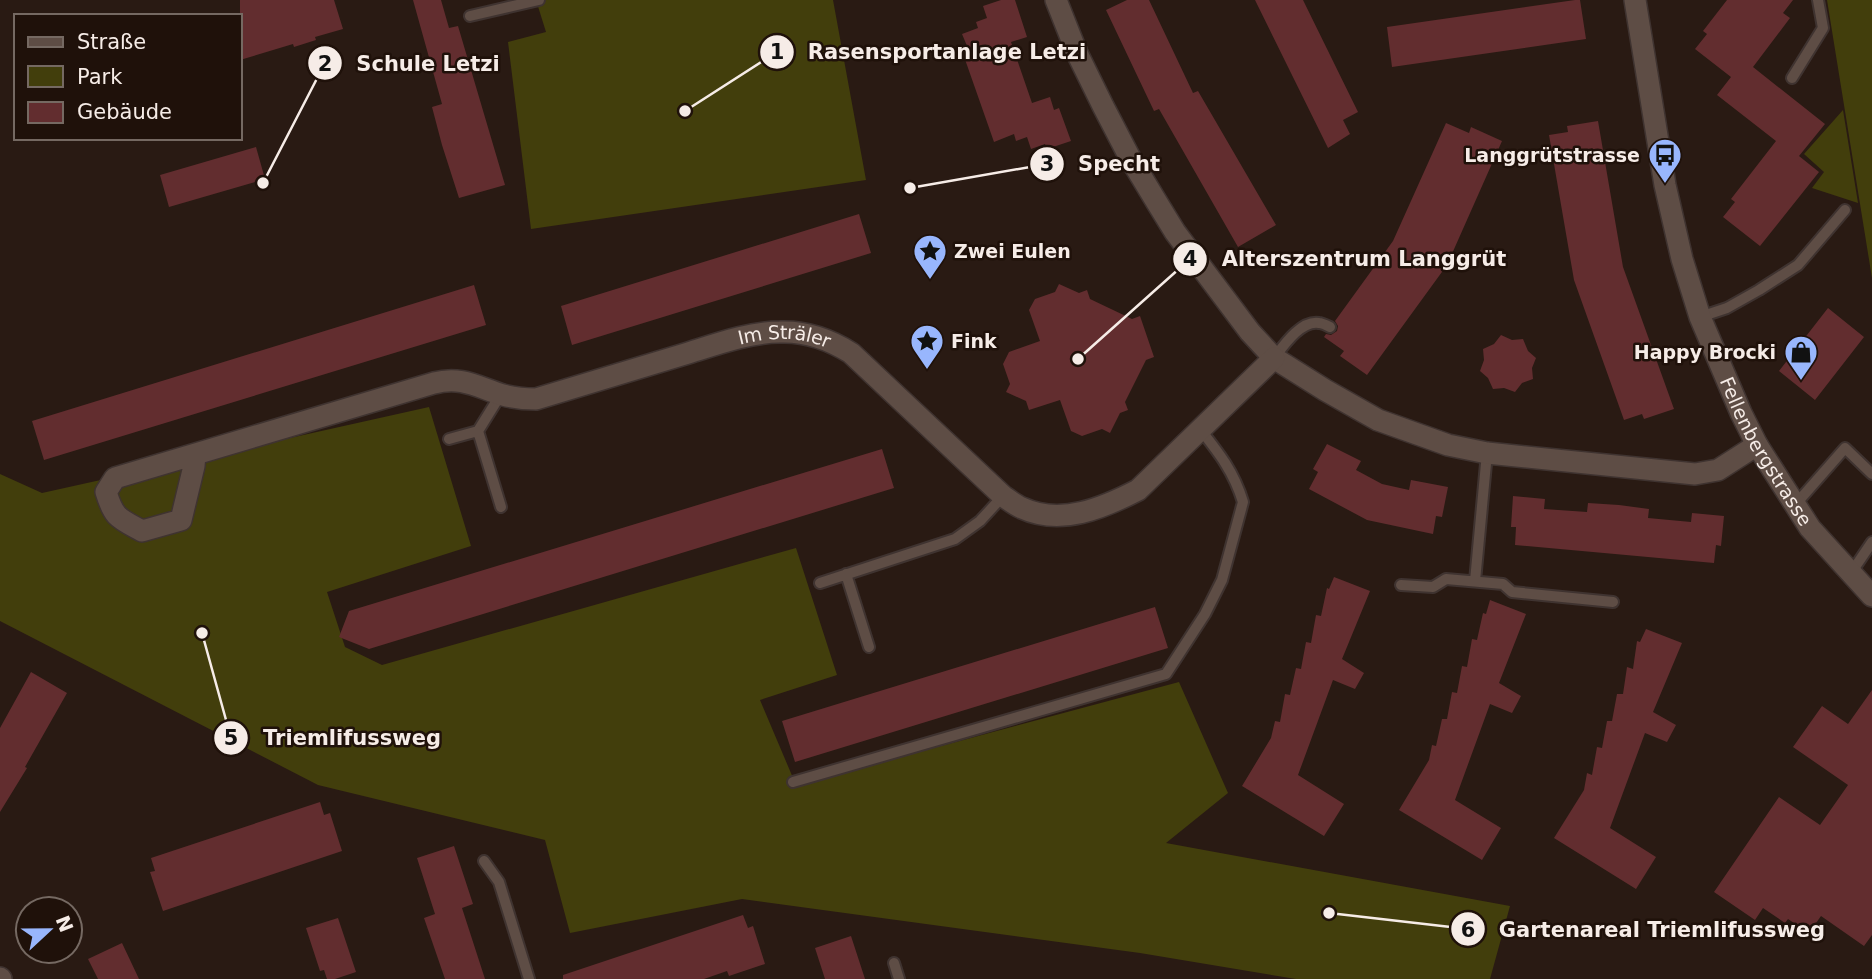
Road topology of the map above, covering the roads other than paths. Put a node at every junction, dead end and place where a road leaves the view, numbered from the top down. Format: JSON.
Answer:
{"nodes":[{"id":1,"x":539,"y":0,"type":"edge"},
{"id":2,"x":1056,"y":0,"type":"edge"},
{"id":3,"x":1635,"y":0,"type":"edge"},
{"id":4,"x":1818,"y":0,"type":"edge"},
{"id":5,"x":471,"y":16,"type":"dead end"},
{"id":6,"x":1792,"y":78,"type":"dead end"},
{"id":7,"x":1845,"y":210,"type":"dead end"},
{"id":8,"x":1700,"y":317,"type":"junction"},
{"id":9,"x":1331,"y":327,"type":"dead end"},
{"id":10,"x":1274,"y":358,"type":"junction"},
{"id":11,"x":501,"y":394,"type":"junction"},
{"id":12,"x":1200,"y":429,"type":"junction"},
{"id":13,"x":478,"y":431,"type":"junction"},
{"id":14,"x":449,"y":439,"type":"dead end"},
{"id":15,"x":1757,"y":445,"type":"junction"},
{"id":16,"x":1487,"y":453,"type":"junction"},
{"id":17,"x":195,"y":455,"type":"dead end"},
{"id":18,"x":1872,"y":474,"type":"edge"},
{"id":19,"x":1003,"y":496,"type":"junction"},
{"id":20,"x":1795,"y":505,"type":"junction"},
{"id":21,"x":501,"y":507,"type":"dead end"},
{"id":22,"x":1872,"y":542,"type":"edge"},
{"id":23,"x":1851,"y":573,"type":"junction"},
{"id":24,"x":846,"y":575,"type":"junction"},
{"id":25,"x":1475,"y":582,"type":"junction"},
{"id":26,"x":820,"y":583,"type":"dead end"},
{"id":27,"x":1401,"y":585,"type":"dead end"},
{"id":28,"x":1872,"y":596,"type":"edge"},
{"id":29,"x":1613,"y":603,"type":"dead end"},
{"id":30,"x":869,"y":647,"type":"dead end"},
{"id":31,"x":793,"y":782,"type":"dead end"},
{"id":32,"x":484,"y":862,"type":"dead end"},
{"id":33,"x":894,"y":963,"type":"dead end"},
{"id":34,"x":529,"y":979,"type":"edge"},
{"id":35,"x":900,"y":979,"type":"edge"}],
"edges":[{"from":1,"to":5,"type":"lane"},
{"from":2,"to":10,"type":"street"},
{"from":3,"to":8,"type":"street","name":"Fellenbergstrasse"},
{"from":4,"to":6,"type":"lane"},
{"from":7,"to":8,"type":"lane"},
{"from":8,"to":15,"type":"street","name":"Fellenbergstrasse"},
{"from":9,"to":10,"type":"lane"},
{"from":10,"to":12,"type":"street","name":"Im Sträler"},
{"from":10,"to":16,"type":"street"},
{"from":11,"to":13,"type":"lane"},
{"from":11,"to":17,"type":"street","name":"Im Sträler"},
{"from":11,"to":19,"type":"street","name":"Im Sträler"},
{"from":12,"to":19,"type":"street","name":"Im Sträler"},
{"from":12,"to":31,"type":"lane"},
{"from":13,"to":14,"type":"lane"},
{"from":13,"to":21,"type":"lane"},
{"from":15,"to":16,"type":"street"},
{"from":15,"to":20,"type":"street","name":"Fellenbergstrasse"},
{"from":16,"to":25,"type":"lane"},
{"from":18,"to":20,"type":"lane"},
{"from":19,"to":24,"type":"lane"},
{"from":20,"to":23,"type":"street","name":"Fellenbergstrasse"},
{"from":22,"to":23,"type":"lane"},
{"from":23,"to":28,"type":"street","name":"Fellenbergstrasse"},
{"from":24,"to":26,"type":"lane"},
{"from":24,"to":30,"type":"lane"},
{"from":25,"to":27,"type":"lane"},
{"from":25,"to":29,"type":"lane"},
{"from":32,"to":34,"type":"lane"},
{"from":33,"to":35,"type":"lane"}]}
